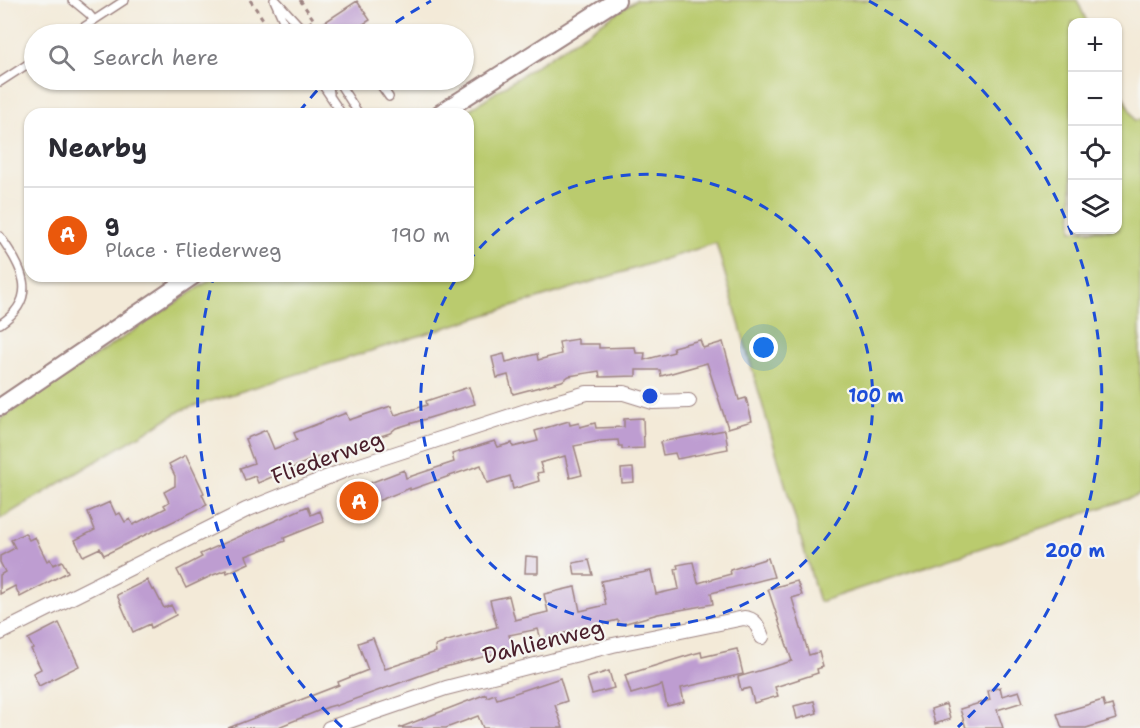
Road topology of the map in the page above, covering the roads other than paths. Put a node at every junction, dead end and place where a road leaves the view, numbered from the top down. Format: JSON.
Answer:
{"nodes":[{"id":1,"x":72,"y":0,"type":"edge"},
{"id":2,"x":125,"y":0,"type":"edge"},
{"id":3,"x":275,"y":0,"type":"edge"},
{"id":4,"x":617,"y":0,"type":"edge"},
{"id":5,"x":94,"y":20,"type":"junction"},
{"id":6,"x":88,"y":24,"type":"edge"},
{"id":7,"x":285,"y":24,"type":"edge"},
{"id":8,"x":298,"y":24,"type":"edge"},
{"id":9,"x":24,"y":66,"type":"edge"},
{"id":10,"x":0,"y":82,"type":"edge"},
{"id":11,"x":326,"y":90,"type":"edge"},
{"id":12,"x":329,"y":90,"type":"edge"},
{"id":13,"x":343,"y":90,"type":"edge"},
{"id":14,"x":384,"y":90,"type":"edge"},
{"id":15,"x":330,"y":96,"type":"junction"},
{"id":16,"x":389,"y":97,"type":"dead end"},
{"id":17,"x":338,"y":108,"type":"edge"},
{"id":18,"x":355,"y":108,"type":"edge"},
{"id":19,"x":448,"y":108,"type":"edge"},
{"id":20,"x":0,"y":236,"type":"edge"},
{"id":21,"x":24,"y":280,"type":"edge"},
{"id":22,"x":24,"y":282,"type":"edge"},
{"id":23,"x":184,"y":282,"type":"edge"},
{"id":24,"x":0,"y":324,"type":"edge"},
{"id":25,"x":689,"y":401,"type":"dead end"},
{"id":26,"x":0,"y":407,"type":"edge"},
{"id":27,"x":0,"y":633,"type":"edge"},
{"id":28,"x":762,"y":637,"type":"dead end"},
{"id":29,"x":329,"y":728,"type":"edge"}],
"edges":[{"from":1,"to":5,"type":"lane"},
{"from":2,"to":5,"type":"lane"},
{"from":3,"to":7,"type":"lane"},
{"from":3,"to":8,"type":"lane"},
{"from":4,"to":19,"type":"street"},
{"from":5,"to":6,"type":"lane"},
{"from":9,"to":10,"type":"lane"},
{"from":11,"to":15,"type":"lane"},
{"from":12,"to":15,"type":"lane"},
{"from":13,"to":18,"type":"lane"},
{"from":14,"to":16,"type":"lane"},
{"from":15,"to":17,"type":"lane"},
{"from":20,"to":21,"type":"lane"},
{"from":22,"to":24,"type":"lane"},
{"from":23,"to":26,"type":"street"},
{"from":25,"to":27,"type":"street","name":"Fliederweg"},
{"from":28,"to":29,"type":"street","name":"Dahlienweg"}]}
